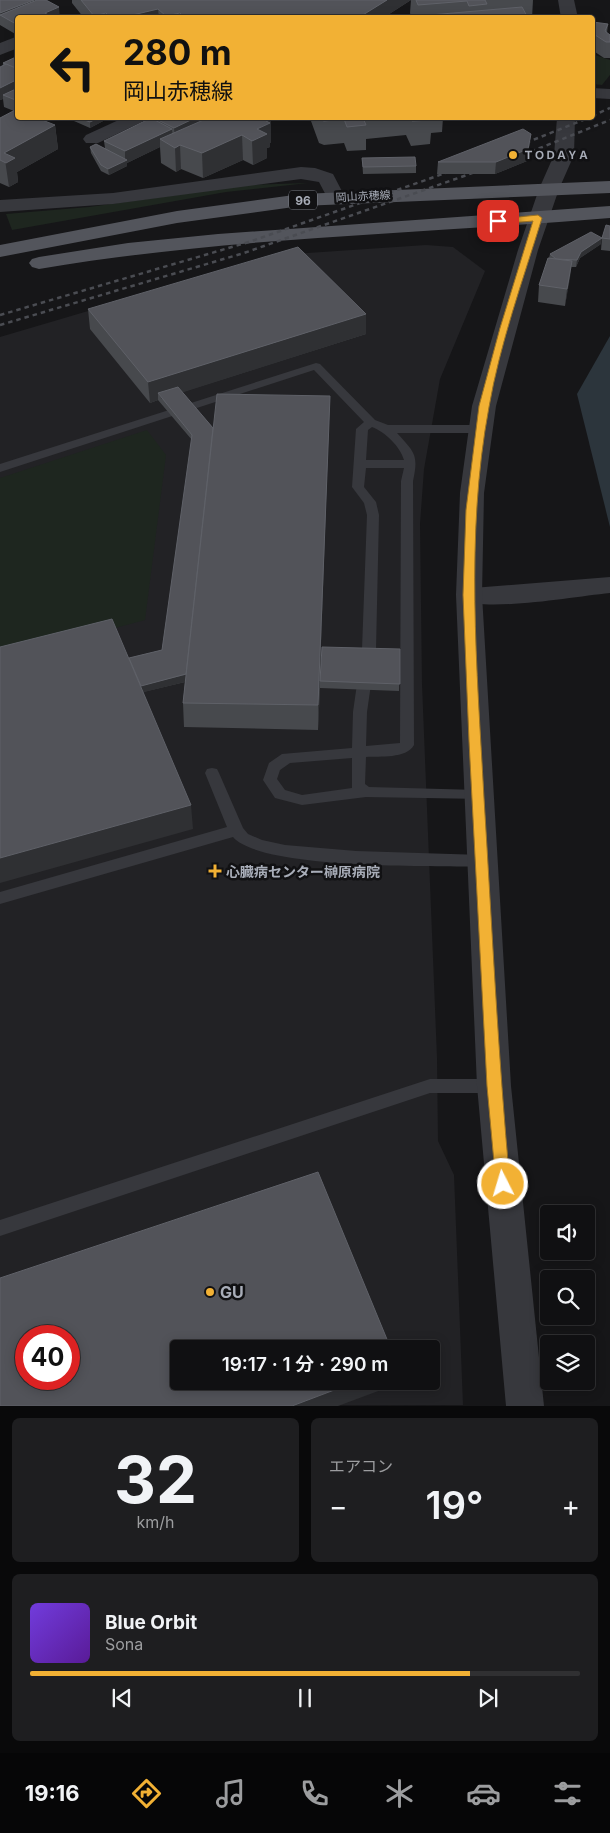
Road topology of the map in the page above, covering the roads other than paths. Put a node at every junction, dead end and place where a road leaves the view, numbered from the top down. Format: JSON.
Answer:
{"nodes":[{"id":1,"x":566,"y":0,"type":"edge"},
{"id":2,"x":569,"y":15,"type":"edge"},
{"id":3,"x":0,"y":30,"type":"edge"},
{"id":4,"x":12,"y":46,"type":"edge"},
{"id":5,"x":595,"y":93,"type":"edge"},
{"id":6,"x":610,"y":94,"type":"edge"},
{"id":7,"x":132,"y":120,"type":"edge"},
{"id":8,"x":566,"y":120,"type":"edge"},
{"id":9,"x":92,"y":139,"type":"dead end"},
{"id":10,"x":610,"y":187,"type":"edge"},
{"id":11,"x":549,"y":189,"type":"junction"},
{"id":12,"x":336,"y":198,"type":"junction"},
{"id":13,"x":0,"y":206,"type":"edge"},
{"id":14,"x":610,"y":212,"type":"edge"},
{"id":15,"x":538,"y":218,"type":"junction"},
{"id":16,"x":0,"y":252,"type":"edge"},
{"id":17,"x":0,"y":270,"type":"edge"},
{"id":18,"x":371,"y":423,"type":"junction"},
{"id":19,"x":387,"y":429,"type":"junction"},
{"id":20,"x":481,"y":430,"type":"junction"},
{"id":21,"x":360,"y":464,"type":"junction"},
{"id":22,"x":411,"y":464,"type":"junction"},
{"id":23,"x":0,"y":468,"type":"edge"},
{"id":24,"x":610,"y":585,"type":"edge"},
{"id":25,"x":469,"y":595,"type":"junction"},
{"id":26,"x":360,"y":753,"type":"junction"},
{"id":27,"x":212,"y":773,"type":"dead end"},
{"id":28,"x":366,"y":792,"type":"junction"},
{"id":29,"x":478,"y":795,"type":"junction"},
{"id":30,"x":236,"y":830,"type":"junction"},
{"id":31,"x":482,"y":861,"type":"junction"},
{"id":32,"x":0,"y":898,"type":"edge"},
{"id":33,"x":494,"y":1086,"type":"junction"},
{"id":34,"x":0,"y":1228,"type":"edge"},
{"id":35,"x":525,"y":1406,"type":"edge"}],
"edges":[{"from":1,"to":2,"type":"street"},
{"from":3,"to":4,"type":"street"},
{"from":5,"to":6,"type":"street"},
{"from":7,"to":9,"type":"street"},
{"from":8,"to":11,"type":"street"},
{"from":10,"to":11,"type":"main road","name":"岡山赤穂線","number":"96"},
{"from":11,"to":12,"type":"main road","name":"岡山赤穂線","number":"96"},
{"from":11,"to":15,"type":"street"},
{"from":12,"to":13,"type":"street"},
{"from":12,"to":16,"type":"main road","name":"岡山赤穂線","number":"96"},
{"from":14,"to":15,"type":"main road"},
{"from":15,"to":17,"type":"main road"},
{"from":15,"to":20,"type":"street"},
{"from":18,"to":19,"type":"lane"},
{"from":18,"to":21,"type":"lane"},
{"from":18,"to":23,"type":"lane"},
{"from":19,"to":20,"type":"lane"},
{"from":19,"to":22,"type":"lane"},
{"from":20,"to":25,"type":"street"},
{"from":21,"to":22,"type":"lane"},
{"from":21,"to":26,"type":"lane"},
{"from":22,"to":26,"type":"lane"},
{"from":24,"to":25,"type":"street"},
{"from":25,"to":29,"type":"street"},
{"from":26,"to":28,"type":"lane"},
{"from":26,"to":28,"type":"lane"},
{"from":27,"to":30,"type":"lane"},
{"from":28,"to":29,"type":"lane"},
{"from":29,"to":31,"type":"street"},
{"from":30,"to":31,"type":"lane"},
{"from":30,"to":32,"type":"lane"},
{"from":31,"to":33,"type":"street"},
{"from":33,"to":34,"type":"lane"},
{"from":33,"to":35,"type":"street"}]}
